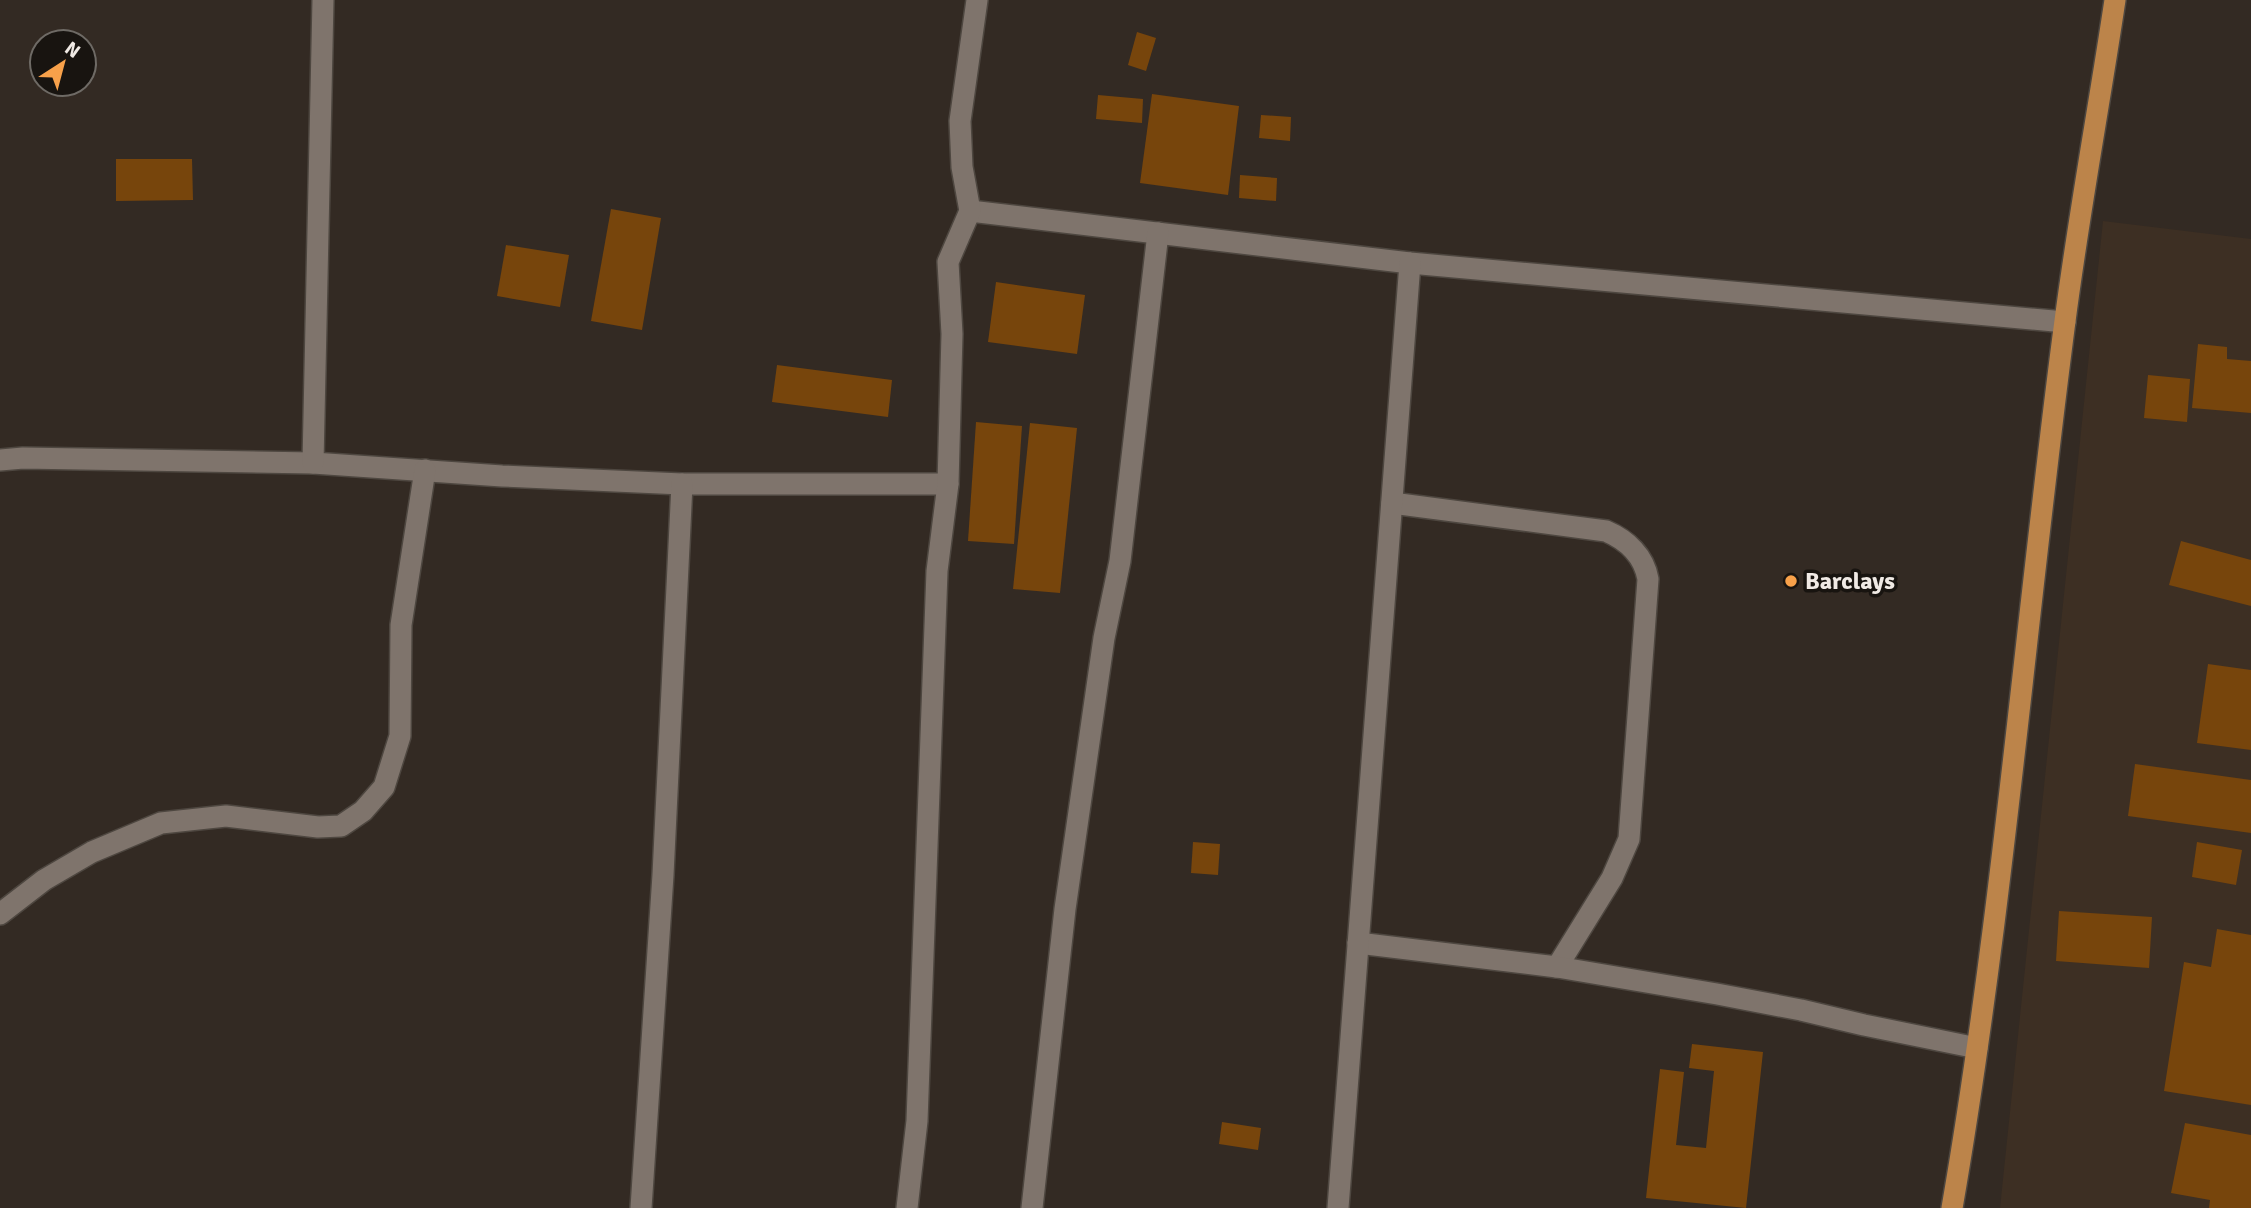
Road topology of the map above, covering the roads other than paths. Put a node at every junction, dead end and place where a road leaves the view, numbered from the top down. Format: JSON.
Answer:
{"nodes":[{"id":1,"x":323,"y":0,"type":"edge"},
{"id":2,"x":977,"y":0,"type":"edge"},
{"id":3,"x":2115,"y":0,"type":"edge"},
{"id":4,"x":970,"y":211,"type":"junction"},
{"id":5,"x":1158,"y":233,"type":"junction"},
{"id":6,"x":1410,"y":263,"type":"junction"},
{"id":7,"x":2065,"y":322,"type":"junction"},
{"id":8,"x":0,"y":460,"type":"edge"},
{"id":9,"x":313,"y":463,"type":"junction"},
{"id":10,"x":425,"y":470,"type":"junction"},
{"id":11,"x":682,"y":484,"type":"junction"},
{"id":12,"x":948,"y":484,"type":"junction"},
{"id":13,"x":1392,"y":503,"type":"junction"},
{"id":14,"x":0,"y":915,"type":"edge"},
{"id":15,"x":1358,"y":943,"type":"junction"},
{"id":16,"x":1557,"y":967,"type":"junction"},
{"id":17,"x":1977,"y":1048,"type":"junction"},
{"id":18,"x":641,"y":1208,"type":"edge"},
{"id":19,"x":907,"y":1208,"type":"edge"},
{"id":20,"x":1032,"y":1208,"type":"edge"},
{"id":21,"x":1338,"y":1208,"type":"edge"},
{"id":22,"x":1952,"y":1208,"type":"edge"}],
"edges":[{"from":1,"to":9,"type":"street"},
{"from":2,"to":4,"type":"street"},
{"from":3,"to":7,"type":"main road"},
{"from":4,"to":5,"type":"street"},
{"from":4,"to":12,"type":"street"},
{"from":5,"to":6,"type":"street"},
{"from":5,"to":20,"type":"street"},
{"from":6,"to":7,"type":"street"},
{"from":6,"to":13,"type":"street"},
{"from":7,"to":17,"type":"main road"},
{"from":8,"to":9,"type":"street"},
{"from":9,"to":10,"type":"street"},
{"from":10,"to":11,"type":"street"},
{"from":10,"to":14,"type":"street"},
{"from":11,"to":12,"type":"street"},
{"from":11,"to":18,"type":"street"},
{"from":12,"to":19,"type":"street"},
{"from":13,"to":15,"type":"street"},
{"from":13,"to":16,"type":"street"},
{"from":15,"to":16,"type":"street"},
{"from":15,"to":21,"type":"street"},
{"from":16,"to":17,"type":"street"},
{"from":17,"to":22,"type":"main road"}]}
